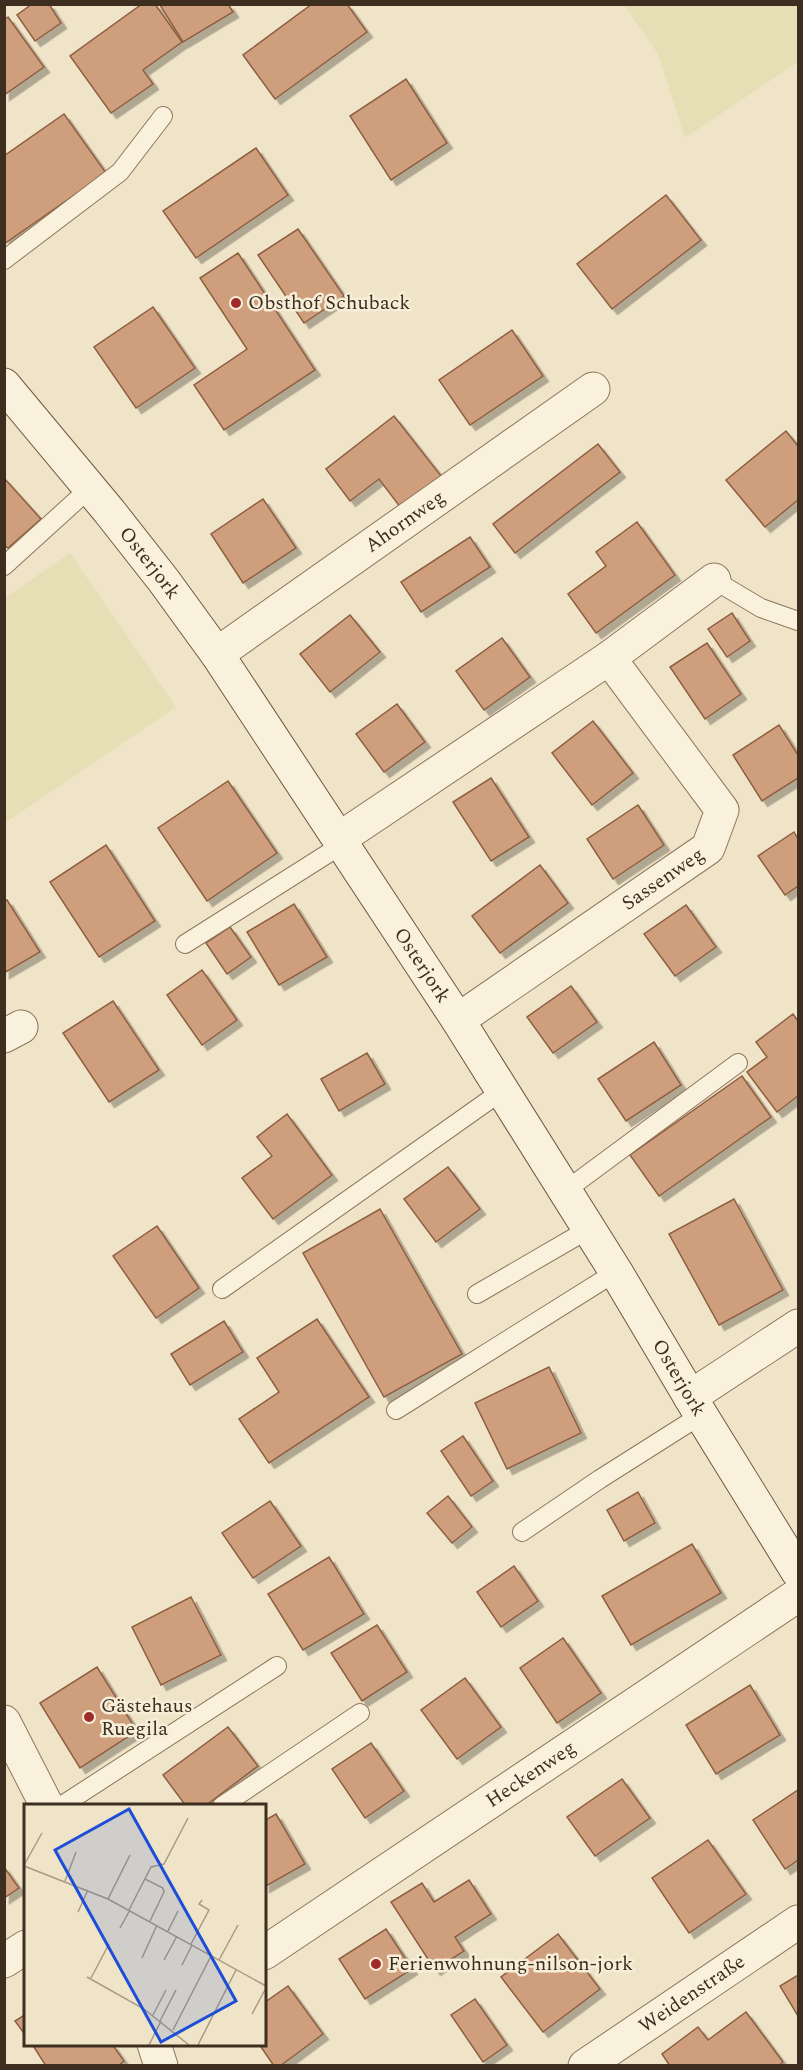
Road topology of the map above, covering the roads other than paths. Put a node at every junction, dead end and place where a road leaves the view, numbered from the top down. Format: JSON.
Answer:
{"nodes":[{"id":1,"x":163,"y":116,"type":"dead end"},
{"id":2,"x":4,"y":260,"type":"edge"},
{"id":3,"x":4,"y":384,"type":"edge"},
{"id":4,"x":592,"y":389,"type":"dead end"},
{"id":5,"x":90,"y":488,"type":"junction"},
{"id":6,"x":4,"y":566,"type":"edge"},
{"id":7,"x":714,"y":580,"type":"joint"},
{"id":8,"x":798,"y":621,"type":"edge"},
{"id":9,"x":217,"y":654,"type":"junction"},
{"id":10,"x":609,"y":658,"type":"junction"},
{"id":11,"x":341,"y":841,"type":"junction"},
{"id":12,"x":185,"y":944,"type":"dead end"},
{"id":13,"x":458,"y":1020,"type":"junction"},
{"id":14,"x":738,"y":1063,"type":"dead end"},
{"id":15,"x":502,"y":1091,"type":"junction"},
{"id":16,"x":565,"y":1191,"type":"junction"},
{"id":17,"x":589,"y":1228,"type":"junction"},
{"id":18,"x":616,"y":1272,"type":"junction"},
{"id":19,"x":222,"y":1289,"type":"dead end"},
{"id":20,"x":477,"y":1294,"type":"dead end"},
{"id":21,"x":798,"y":1326,"type":"edge"},
{"id":22,"x":696,"y":1406,"type":"junction"},
{"id":23,"x":396,"y":1410,"type":"dead end"},
{"id":24,"x":522,"y":1532,"type":"dead end"},
{"id":25,"x":798,"y":1572,"type":"edge"},
{"id":26,"x":798,"y":1595,"type":"edge"},
{"id":27,"x":276,"y":1666,"type":"dead end"},
{"id":28,"x":360,"y":1713,"type":"dead end"},
{"id":29,"x":4,"y":1722,"type":"edge"},
{"id":30,"x":46,"y":1804,"type":"edge"},
{"id":31,"x":64,"y":1804,"type":"edge"},
{"id":32,"x":225,"y":1804,"type":"edge"},
{"id":33,"x":798,"y":1922,"type":"edge"},
{"id":34,"x":24,"y":1948,"type":"edge"},
{"id":35,"x":266,"y":1952,"type":"edge"},
{"id":36,"x":4,"y":1961,"type":"edge"},
{"id":37,"x":155,"y":2046,"type":"edge"},
{"id":38,"x":161,"y":2066,"type":"edge"},
{"id":39,"x":585,"y":2066,"type":"edge"}],
"edges":[{"from":1,"to":2,"type":"lane"},
{"from":3,"to":5,"type":"street","name":"Osterjork"},
{"from":4,"to":9,"type":"street","name":"Ahornweg"},
{"from":5,"to":6,"type":"lane"},
{"from":5,"to":9,"type":"street","name":"Osterjork"},
{"from":7,"to":8,"type":"lane"},
{"from":7,"to":10,"type":"street"},
{"from":9,"to":11,"type":"street","name":"Osterjork"},
{"from":10,"to":11,"type":"street"},
{"from":10,"to":13,"type":"street","name":"Sassenweg"},
{"from":11,"to":12,"type":"lane"},
{"from":11,"to":13,"type":"street","name":"Osterjork"},
{"from":13,"to":15,"type":"street","name":"Osterjork"},
{"from":14,"to":16,"type":"lane"},
{"from":15,"to":16,"type":"street","name":"Osterjork"},
{"from":15,"to":19,"type":"lane"},
{"from":16,"to":17,"type":"street","name":"Osterjork"},
{"from":17,"to":18,"type":"street","name":"Osterjork"},
{"from":17,"to":20,"type":"lane"},
{"from":18,"to":22,"type":"street","name":"Osterjork"},
{"from":18,"to":23,"type":"lane"},
{"from":21,"to":22,"type":"street"},
{"from":22,"to":24,"type":"lane"},
{"from":22,"to":25,"type":"street","name":"Osterjork"},
{"from":26,"to":35,"type":"street","name":"Heckenweg"},
{"from":27,"to":31,"type":"lane"},
{"from":28,"to":32,"type":"lane"},
{"from":29,"to":30,"type":"street"},
{"from":33,"to":39,"type":"street","name":"Weidenstraße"},
{"from":34,"to":36,"type":"street"},
{"from":37,"to":38,"type":"street"}]}
